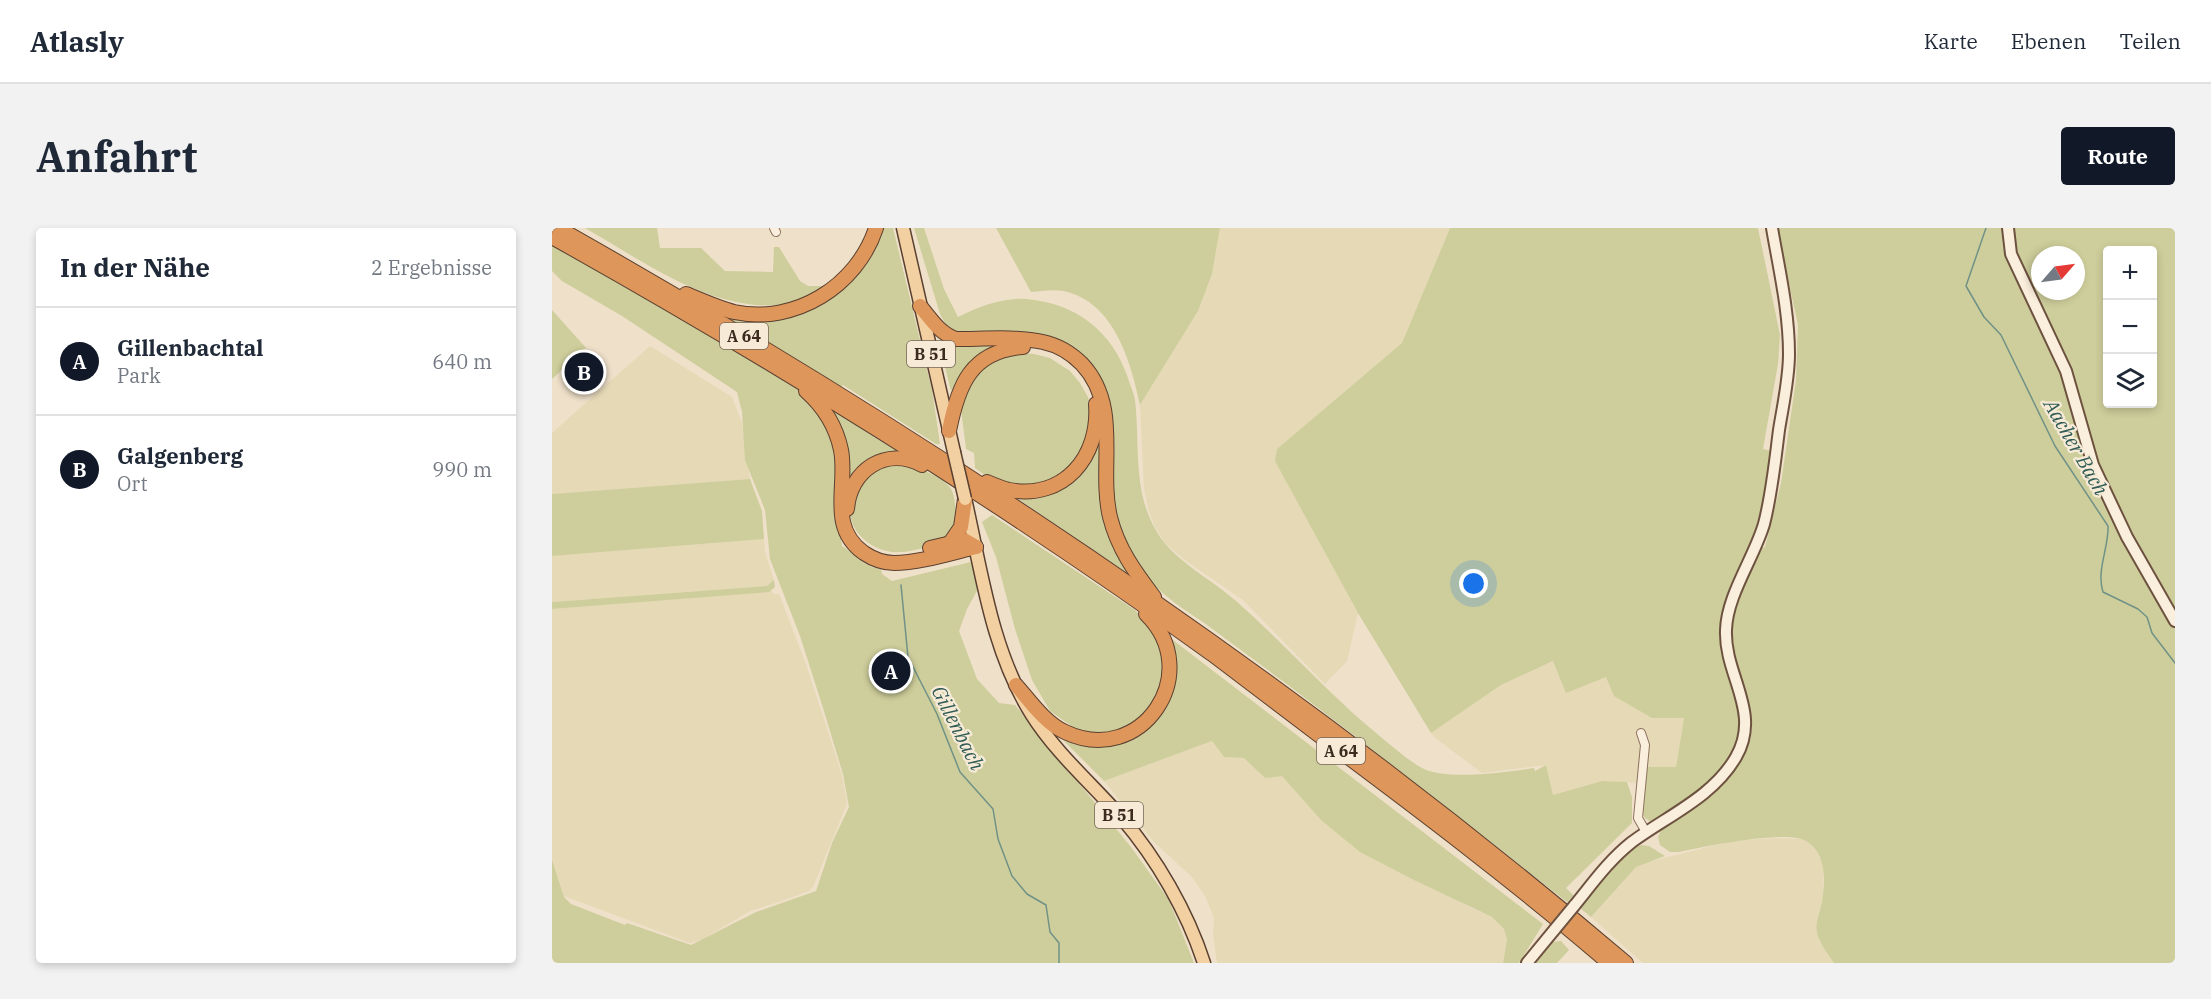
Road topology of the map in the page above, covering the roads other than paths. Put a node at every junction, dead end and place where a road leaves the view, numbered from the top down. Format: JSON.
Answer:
{"nodes":[{"id":1,"x":558,"y":228,"type":"edge"},
{"id":2,"x":876,"y":228,"type":"edge"},
{"id":3,"x":903,"y":228,"type":"edge"},
{"id":4,"x":1772,"y":228,"type":"edge"},
{"id":5,"x":2007,"y":228,"type":"edge"},
{"id":6,"x":552,"y":237,"type":"edge"},
{"id":7,"x":650,"y":280,"type":"junction"},
{"id":8,"x":920,"y":306,"type":"junction"},
{"id":9,"x":784,"y":372,"type":"junction"},
{"id":10,"x":949,"y":431,"type":"junction"},
{"id":11,"x":967,"y":475,"type":"junction"},
{"id":12,"x":968,"y":495,"type":"junction"},
{"id":13,"x":950,"y":543,"type":"junction"},
{"id":14,"x":976,"y":548,"type":"junction"},
{"id":15,"x":1128,"y":596,"type":"junction"},
{"id":16,"x":1160,"y":606,"type":"junction"},
{"id":17,"x":2175,"y":621,"type":"edge"},
{"id":18,"x":1016,"y":685,"type":"junction"},
{"id":19,"x":1641,"y":733,"type":"dead end"},
{"id":20,"x":1646,"y":832,"type":"junction"},
{"id":21,"x":1204,"y":963,"type":"edge"},
{"id":22,"x":1527,"y":963,"type":"edge"},
{"id":23,"x":1609,"y":963,"type":"edge"},
{"id":24,"x":1626,"y":963,"type":"edge"}],
"edges":[{"from":1,"to":7,"type":"highway","number":"A 64"},
{"from":2,"to":7,"type":"highway"},
{"from":3,"to":8,"type":"main road","number":"B 51"},
{"from":4,"to":20,"type":"main road"},
{"from":5,"to":17,"type":"main road"},
{"from":6,"to":9,"type":"highway","number":"A 64"},
{"from":7,"to":11,"type":"highway","number":"A 64"},
{"from":8,"to":10,"type":"main road","number":"B 51"},
{"from":8,"to":16,"type":"highway"},
{"from":9,"to":12,"type":"highway","number":"A 64"},
{"from":9,"to":14,"type":"highway"},
{"from":10,"to":11,"type":"highway"},
{"from":10,"to":12,"type":"main road","number":"B 51","bridge":true},
{"from":11,"to":16,"type":"highway","number":"A 64"},
{"from":12,"to":13,"type":"highway"},
{"from":12,"to":13,"type":"highway"},
{"from":12,"to":14,"type":"main road","number":"B 51"},
{"from":12,"to":15,"type":"highway","number":"A 64"},
{"from":13,"to":14,"type":"highway"},
{"from":14,"to":18,"type":"main road","number":"B 51"},
{"from":15,"to":18,"type":"highway"},
{"from":15,"to":23,"type":"highway","number":"A 64"},
{"from":16,"to":24,"type":"highway","number":"A 64"},
{"from":18,"to":21,"type":"main road","number":"B 51"},
{"from":19,"to":20,"type":"street"},
{"from":20,"to":22,"type":"main road","bridge":true}]}
